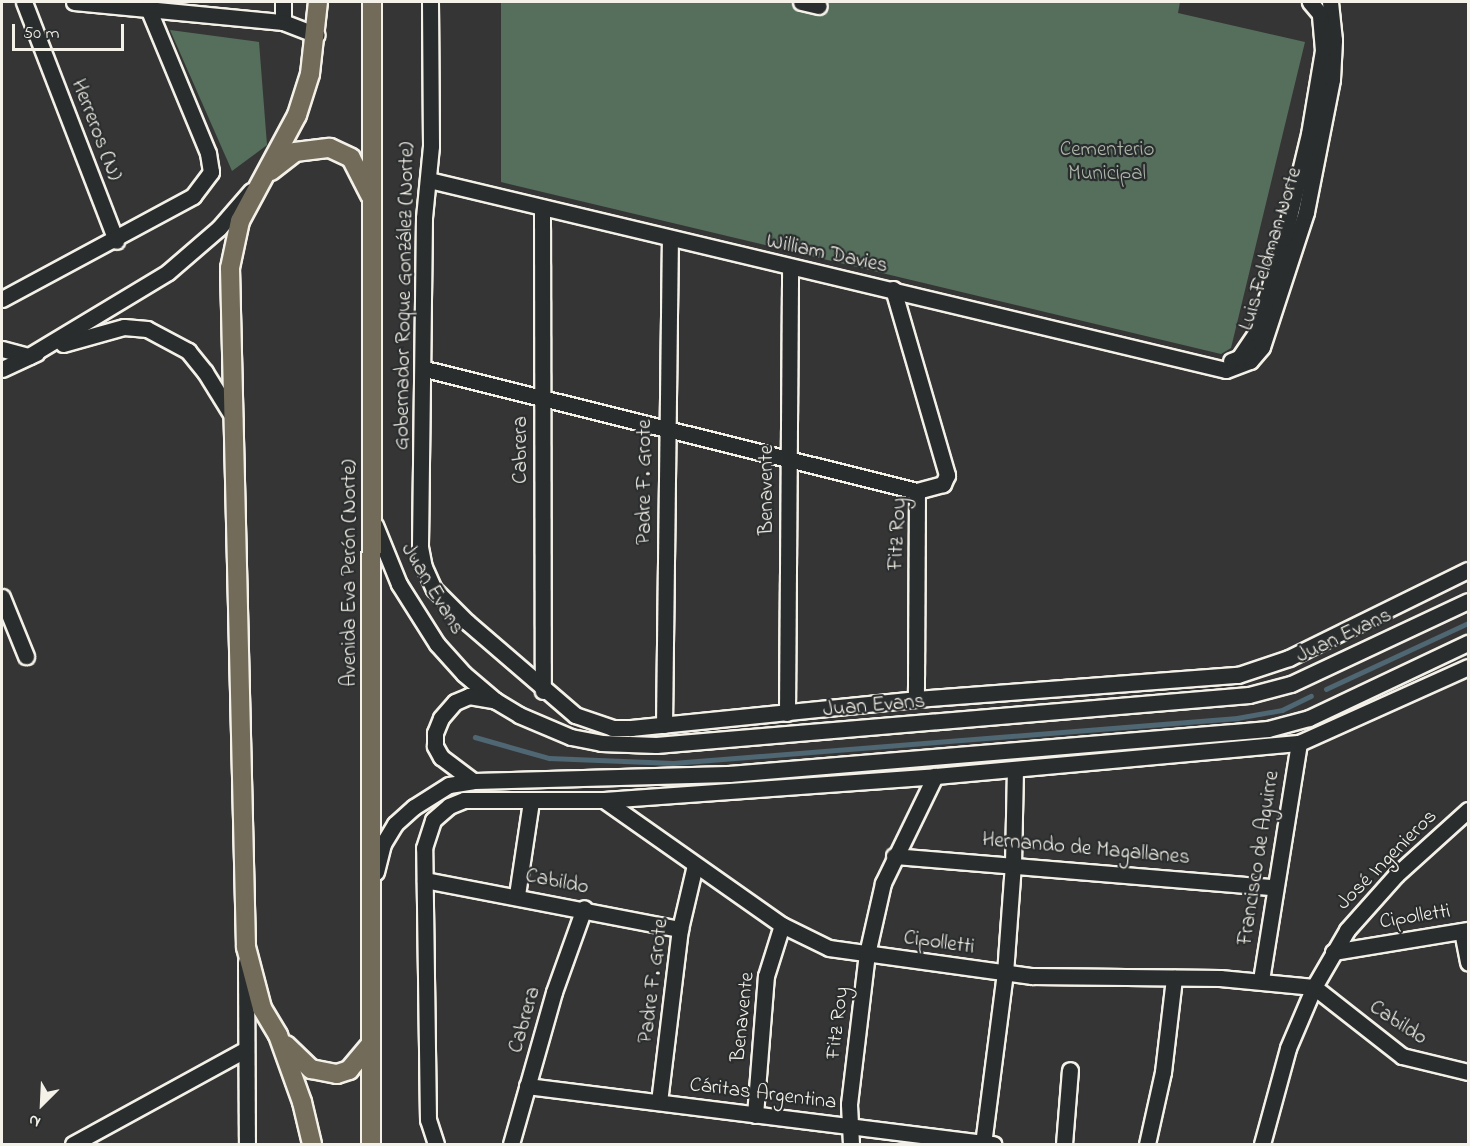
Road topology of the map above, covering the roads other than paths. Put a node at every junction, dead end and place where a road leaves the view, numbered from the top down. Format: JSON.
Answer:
{"nodes":[{"id":1,"x":24,"y":2,"type":"edge"},
{"id":2,"x":74,"y":2,"type":"edge"},
{"id":3,"x":283,"y":2,"type":"edge"},
{"id":4,"x":318,"y":2,"type":"edge"},
{"id":5,"x":372,"y":2,"type":"edge"},
{"id":6,"x":430,"y":2,"type":"edge"},
{"id":7,"x":801,"y":2,"type":"edge"},
{"id":8,"x":1310,"y":2,"type":"edge"},
{"id":9,"x":1330,"y":2,"type":"edge"},
{"id":10,"x":819,"y":6,"type":"dead end"},
{"id":11,"x":148,"y":8,"type":"junction"},
{"id":12,"x":283,"y":22,"type":"junction"},
{"id":13,"x":317,"y":35,"type":"junction"},
{"id":14,"x":429,"y":180,"type":"junction"},
{"id":15,"x":256,"y":186,"type":"junction"},
{"id":16,"x":373,"y":202,"type":"junction"},
{"id":17,"x":542,"y":208,"type":"junction"},
{"id":18,"x":1299,"y":211,"type":"junction"},
{"id":19,"x":670,"y":240,"type":"junction"},
{"id":20,"x":116,"y":241,"type":"junction"},
{"id":21,"x":790,"y":268,"type":"junction"},
{"id":22,"x":893,"y":289,"type":"junction"},
{"id":23,"x":2,"y":299,"type":"edge"},
{"id":24,"x":2,"y":349,"type":"edge"},
{"id":25,"x":28,"y":356,"type":"junction"},
{"id":26,"x":1218,"y":368,"type":"joint"},
{"id":27,"x":2,"y":369,"type":"edge"},
{"id":28,"x":425,"y":369,"type":"junction"},
{"id":29,"x":542,"y":400,"type":"junction"},
{"id":30,"x":234,"y":419,"type":"junction"},
{"id":31,"x":666,"y":431,"type":"junction"},
{"id":32,"x":788,"y":460,"type":"junction"},
{"id":33,"x":917,"y":491,"type":"junction"},
{"id":34,"x":373,"y":519,"type":"junction"},
{"id":35,"x":1468,"y":570,"type":"edge"},
{"id":36,"x":434,"y":589,"type":"joint"},
{"id":37,"x":2,"y":597,"type":"edge"},
{"id":38,"x":1468,"y":601,"type":"edge"},
{"id":39,"x":1468,"y":643,"type":"edge"},
{"id":40,"x":26,"y":656,"type":"dead end"},
{"id":41,"x":1468,"y":667,"type":"edge"},
{"id":42,"x":543,"y":691,"type":"junction"},
{"id":43,"x":916,"y":699,"type":"junction"},
{"id":44,"x":496,"y":701,"type":"junction"},
{"id":45,"x":787,"y":713,"type":"junction"},
{"id":46,"x":664,"y":725,"type":"junction"},
{"id":47,"x":1299,"y":744,"type":"junction"},
{"id":48,"x":1015,"y":769,"type":"junction"},
{"id":49,"x":935,"y":776,"type":"junction"},
{"id":50,"x":473,"y":781,"type":"junction"},
{"id":51,"x":604,"y":800,"type":"junction"},
{"id":52,"x":531,"y":801,"type":"junction"},
{"id":53,"x":1468,"y":810,"type":"edge"},
{"id":54,"x":894,"y":855,"type":"junction"},
{"id":55,"x":1013,"y":864,"type":"junction"},
{"id":56,"x":695,"y":865,"type":"junction"},
{"id":57,"x":425,"y":880,"type":"junction"},
{"id":58,"x":1275,"y":887,"type":"junction"},
{"id":59,"x":518,"y":895,"type":"junction"},
{"id":60,"x":584,"y":908,"type":"junction"},
{"id":61,"x":371,"y":911,"type":"junction"},
{"id":62,"x":782,"y":925,"type":"junction"},
{"id":63,"x":680,"y":929,"type":"junction"},
{"id":64,"x":1465,"y":930,"type":"edge"},
{"id":65,"x":246,"y":947,"type":"junction"},
{"id":66,"x":1333,"y":952,"type":"junction"},
{"id":67,"x":867,"y":954,"type":"junction"},
{"id":68,"x":1468,"y":962,"type":"edge"},
{"id":69,"x":1005,"y":973,"type":"junction"},
{"id":70,"x":1174,"y":978,"type":"junction"},
{"id":71,"x":1261,"y":980,"type":"junction"},
{"id":72,"x":1314,"y":987,"type":"junction"},
{"id":73,"x":278,"y":1035,"type":"junction"},
{"id":74,"x":370,"y":1045,"type":"junction"},
{"id":75,"x":245,"y":1050,"type":"junction"},
{"id":76,"x":1070,"y":1070,"type":"dead end"},
{"id":77,"x":1468,"y":1072,"type":"edge"},
{"id":78,"x":527,"y":1086,"type":"junction"},
{"id":79,"x":659,"y":1102,"type":"junction"},
{"id":80,"x":755,"y":1115,"type":"junction"},
{"id":81,"x":853,"y":1127,"type":"junction"},
{"id":82,"x":73,"y":1144,"type":"edge"},
{"id":83,"x":247,"y":1144,"type":"edge"},
{"id":84,"x":312,"y":1144,"type":"edge"},
{"id":85,"x":371,"y":1144,"type":"edge"},
{"id":86,"x":436,"y":1144,"type":"edge"},
{"id":87,"x":512,"y":1144,"type":"edge"},
{"id":88,"x":851,"y":1144,"type":"edge"},
{"id":89,"x":987,"y":1144,"type":"edge"},
{"id":90,"x":1064,"y":1144,"type":"edge"},
{"id":91,"x":1148,"y":1144,"type":"edge"},
{"id":92,"x":1262,"y":1144,"type":"edge"}],
"edges":[{"from":1,"to":20,"type":"street","name":"Herreros (N)"},
{"from":2,"to":11,"type":"street"},
{"from":3,"to":12,"type":"street"},
{"from":4,"to":13,"type":"main road"},
{"from":5,"to":16,"type":"main road","name":"Avenida Eva Perón (Norte)"},
{"from":6,"to":14,"type":"street","name":"Gobernador Roque González (Norte)"},
{"from":7,"to":10,"type":"street"},
{"from":8,"to":18,"type":"street","name":"Luis Feldman Norte"},
{"from":9,"to":18,"type":"street","name":"Luis Feldman Norte"},
{"from":11,"to":12,"type":"street"},
{"from":11,"to":20,"type":"street"},
{"from":12,"to":13,"type":"street"},
{"from":13,"to":15,"type":"main road"},
{"from":14,"to":17,"type":"street","name":"William Davies"},
{"from":14,"to":28,"type":"street","name":"Gobernador Roque González (Norte)"},
{"from":15,"to":16,"type":"main road"},
{"from":15,"to":25,"type":"street"},
{"from":15,"to":30,"type":"main road"},
{"from":16,"to":34,"type":"main road","name":"Avenida Eva Perón (Norte)"},
{"from":17,"to":19,"type":"street","name":"William Davies"},
{"from":17,"to":29,"type":"street","name":"Cabrera"},
{"from":18,"to":26,"type":"street","name":"Luis Feldman Norte"},
{"from":19,"to":21,"type":"street","name":"William Davies"},
{"from":19,"to":31,"type":"street","name":"Padre F. Grote"},
{"from":20,"to":23,"type":"street"},
{"from":21,"to":22,"type":"street","name":"William Davies"},
{"from":21,"to":32,"type":"street","name":"Benavente"},
{"from":22,"to":26,"type":"street","name":"William Davies"},
{"from":22,"to":33,"type":"street","name":"Fitz Roy"},
{"from":24,"to":25,"type":"street"},
{"from":25,"to":27,"type":"street"},
{"from":25,"to":30,"type":"street"},
{"from":28,"to":29,"type":"street"},
{"from":28,"to":36,"type":"street","name":"Gobernador Roque González (Norte)"},
{"from":29,"to":31,"type":"street"},
{"from":29,"to":42,"type":"street","name":"Cabrera"},
{"from":30,"to":65,"type":"main road"},
{"from":31,"to":32,"type":"street"},
{"from":31,"to":46,"type":"street","name":"Padre F. Grote"},
{"from":32,"to":33,"type":"street"},
{"from":32,"to":45,"type":"street","name":"Benavente"},
{"from":33,"to":43,"type":"street","name":"Fitz Roy"},
{"from":34,"to":44,"type":"street","name":"Juan Evans"},
{"from":34,"to":61,"type":"main road","name":"Avenida Eva Perón (Norte)"},
{"from":35,"to":43,"type":"street","name":"Juan Evans"},
{"from":36,"to":42,"type":"street","name":"Juan Evans"},
{"from":37,"to":40,"type":"street"},
{"from":38,"to":44,"type":"street","name":"Juan Evans"},
{"from":39,"to":50,"type":"street"},
{"from":41,"to":47,"type":"street"},
{"from":42,"to":46,"type":"street","name":"Juan Evans"},
{"from":43,"to":45,"type":"street","name":"Juan Evans"},
{"from":44,"to":50,"type":"street"},
{"from":45,"to":46,"type":"street","name":"Juan Evans"},
{"from":47,"to":48,"type":"street"},
{"from":47,"to":58,"type":"street","name":"Francisco de Aguirre"},
{"from":48,"to":49,"type":"street"},
{"from":48,"to":55,"type":"street"},
{"from":49,"to":51,"type":"street"},
{"from":49,"to":54,"type":"street","name":"Fitz Roy"},
{"from":50,"to":61,"type":"street"},
{"from":51,"to":52,"type":"street"},
{"from":51,"to":56,"type":"street","name":"Cipolletti"},
{"from":52,"to":57,"type":"street"},
{"from":52,"to":59,"type":"street"},
{"from":53,"to":66,"type":"street","name":"José Ingenieros"},
{"from":54,"to":55,"type":"street","name":"Hernando de Magallanes"},
{"from":54,"to":67,"type":"street","name":"Fitz Roy"},
{"from":55,"to":58,"type":"street","name":"Hernando de Magallanes"},
{"from":55,"to":69,"type":"street"},
{"from":56,"to":62,"type":"street","name":"Cipolletti"},
{"from":56,"to":63,"type":"street","name":"Padre F. Grote"},
{"from":57,"to":59,"type":"street","name":"Cabildo"},
{"from":57,"to":86,"type":"street"},
{"from":58,"to":71,"type":"street","name":"Francisco de Aguirre"},
{"from":59,"to":60,"type":"street","name":"Cabildo"},
{"from":60,"to":63,"type":"street","name":"Cabildo"},
{"from":60,"to":78,"type":"street","name":"Cabrera"},
{"from":61,"to":74,"type":"main road","name":"Avenida Eva Perón (Norte)"},
{"from":62,"to":67,"type":"street","name":"Cipolletti"},
{"from":62,"to":80,"type":"street","name":"Benavente"},
{"from":63,"to":79,"type":"street","name":"Padre F. Grote"},
{"from":64,"to":66,"type":"street","name":"Cipolletti"},
{"from":64,"to":68,"type":"street"},
{"from":65,"to":73,"type":"main road"},
{"from":65,"to":75,"type":"street"},
{"from":66,"to":72,"type":"street","name":"José Ingenieros"},
{"from":67,"to":69,"type":"street","name":"Cipolletti"},
{"from":67,"to":81,"type":"street","name":"Fitz Roy"},
{"from":69,"to":70,"type":"street","name":"Cipolletti"},
{"from":69,"to":89,"type":"street"},
{"from":70,"to":71,"type":"street","name":"Cipolletti"},
{"from":70,"to":91,"type":"street"},
{"from":71,"to":72,"type":"street","name":"Cipolletti"},
{"from":72,"to":77,"type":"street","name":"Cabildo"},
{"from":72,"to":92,"type":"street","name":"José Ingenieros"},
{"from":73,"to":74,"type":"main road"},
{"from":73,"to":84,"type":"main road"},
{"from":74,"to":85,"type":"main road","name":"Avenida Eva Perón (Norte)"},
{"from":75,"to":82,"type":"street"},
{"from":75,"to":83,"type":"street"},
{"from":76,"to":90,"type":"street"},
{"from":78,"to":79,"type":"street","name":"Cáritas Argentina"},
{"from":78,"to":87,"type":"street","name":"Cabrera"},
{"from":79,"to":80,"type":"street","name":"Cáritas Argentina"},
{"from":80,"to":81,"type":"street","name":"Cáritas Argentina"},
{"from":81,"to":88,"type":"street","name":"Fitz Roy"},
{"from":81,"to":89,"type":"street","name":"Cáritas Argentina"}]}
